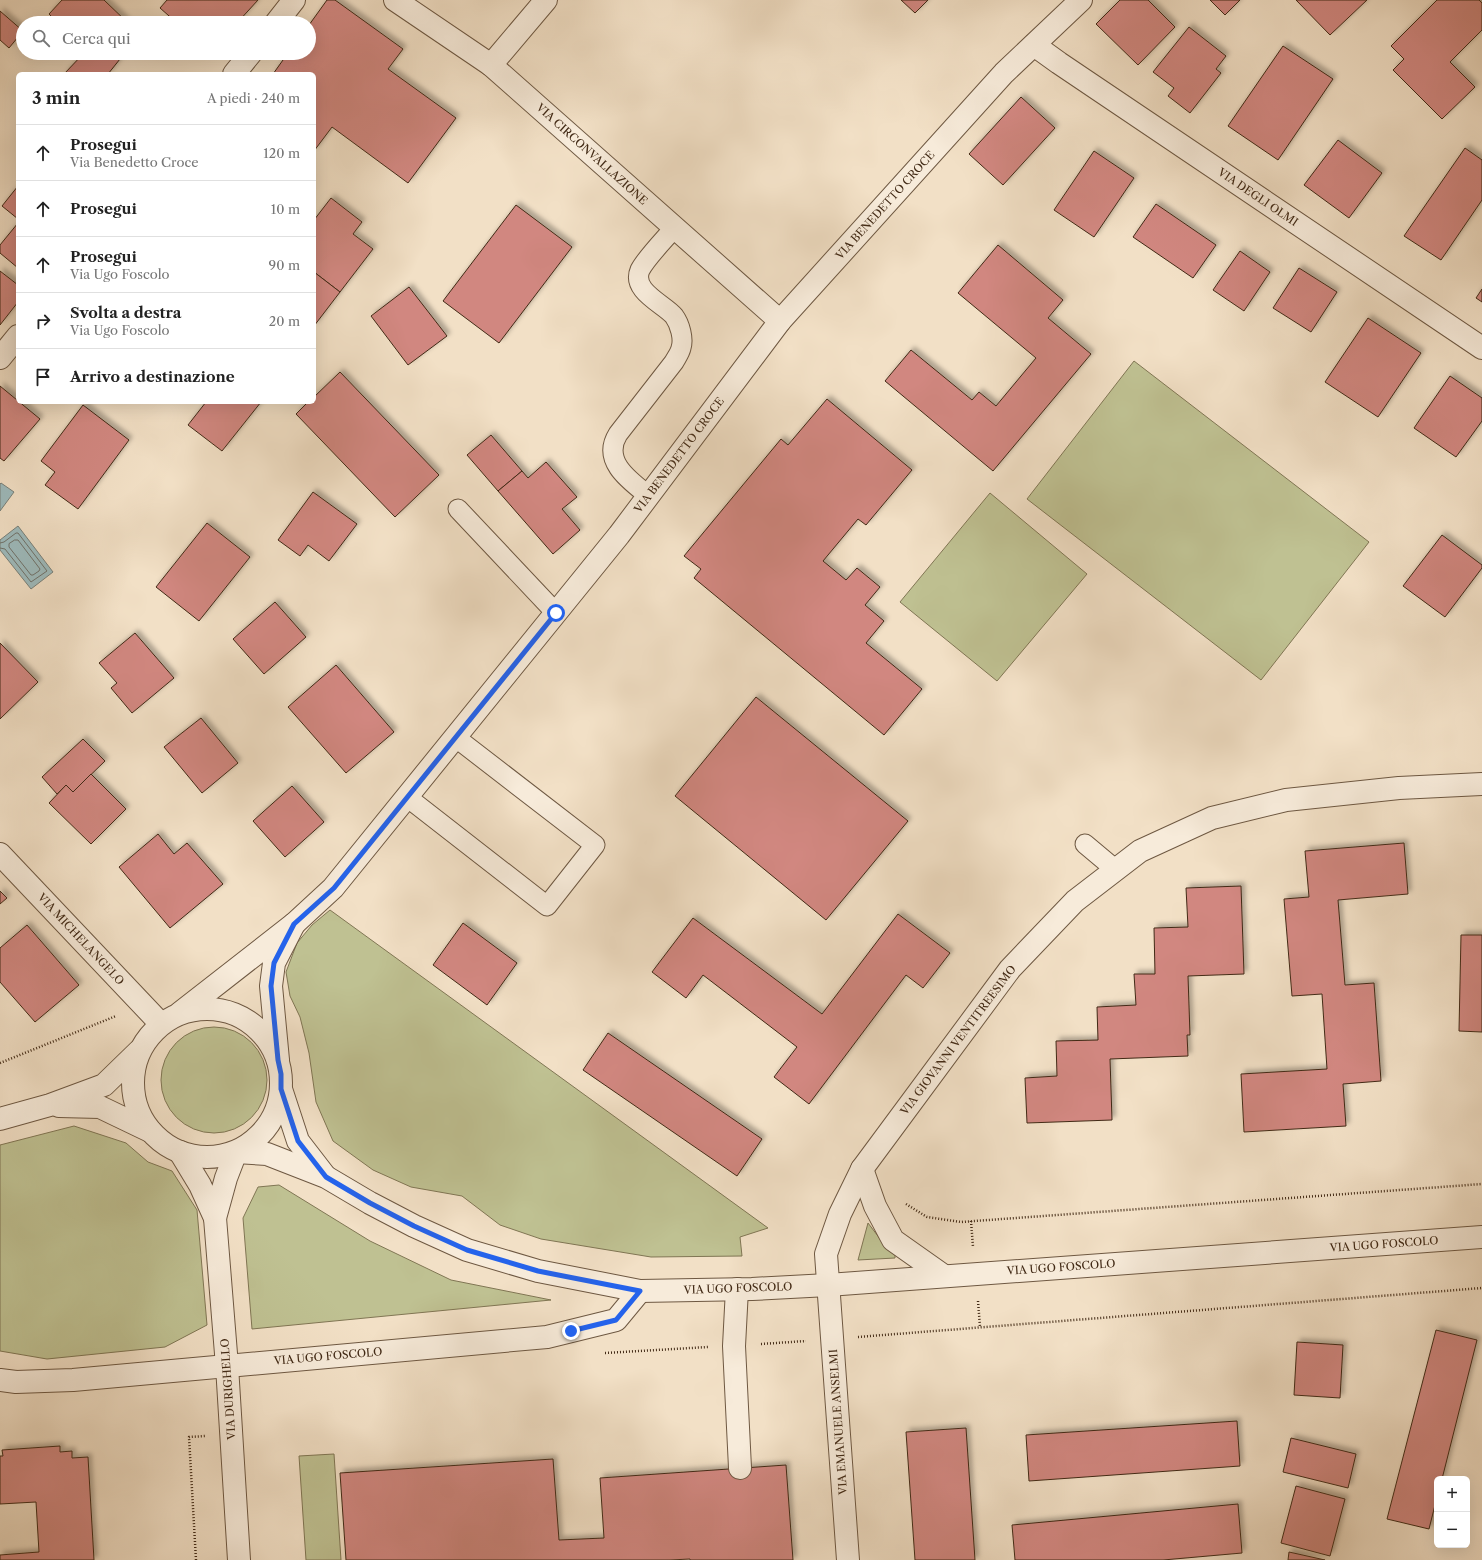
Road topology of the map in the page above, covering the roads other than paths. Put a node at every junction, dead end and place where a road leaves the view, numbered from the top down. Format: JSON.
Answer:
{"nodes":[{"id":1,"x":294,"y":0,"type":"edge"},
{"id":2,"x":395,"y":0,"type":"edge"},
{"id":3,"x":546,"y":0,"type":"edge"},
{"id":4,"x":1081,"y":0,"type":"edge"},
{"id":5,"x":281,"y":16,"type":"edge"},
{"id":6,"x":1034,"y":45,"type":"junction"},
{"id":7,"x":245,"y":60,"type":"edge"},
{"id":8,"x":491,"y":65,"type":"junction"},
{"id":9,"x":236,"y":72,"type":"edge"},
{"id":10,"x":675,"y":227,"type":"junction"},
{"id":11,"x":780,"y":321,"type":"junction"},
{"id":12,"x":16,"y":338,"type":"edge"},
{"id":13,"x":1482,"y":348,"type":"edge"},
{"id":14,"x":0,"y":358,"type":"edge"},
{"id":15,"x":649,"y":496,"type":"junction"},
{"id":16,"x":458,"y":509,"type":"dead end"},
{"id":17,"x":556,"y":613,"type":"junction"},
{"id":18,"x":455,"y":737,"type":"junction"},
{"id":19,"x":1482,"y":784,"type":"edge"},
{"id":20,"x":407,"y":797,"type":"junction"},
{"id":21,"x":1085,"y":844,"type":"dead end"},
{"id":22,"x":0,"y":854,"type":"edge"},
{"id":23,"x":1116,"y":870,"type":"junction"},
{"id":24,"x":294,"y":924,"type":"junction"},
{"id":25,"x":180,"y":1013,"type":"junction"},
{"id":26,"x":161,"y":1024,"type":"junction"},
{"id":27,"x":139,"y":1051,"type":"junction"},
{"id":28,"x":278,"y":1060,"type":"junction"},
{"id":29,"x":281,"y":1089,"type":"junction"},
{"id":30,"x":50,"y":1105,"type":"junction"},
{"id":31,"x":0,"y":1119,"type":"edge"},
{"id":32,"x":150,"y":1131,"type":"junction"},
{"id":33,"x":180,"y":1152,"type":"junction"},
{"id":34,"x":236,"y":1152,"type":"junction"},
{"id":35,"x":862,"y":1169,"type":"junction"},
{"id":36,"x":326,"y":1177,"type":"junction"},
{"id":37,"x":215,"y":1218,"type":"junction"},
{"id":38,"x":1482,"y":1237,"type":"edge"},
{"id":39,"x":944,"y":1276,"type":"junction"},
{"id":40,"x":828,"y":1285,"type":"junction"},
{"id":41,"x":736,"y":1288,"type":"junction"},
{"id":42,"x":640,"y":1291,"type":"junction"},
{"id":43,"x":227,"y":1366,"type":"junction"},
{"id":44,"x":0,"y":1380,"type":"edge"},
{"id":45,"x":740,"y":1468,"type":"dead end"},
{"id":46,"x":239,"y":1560,"type":"edge"},
{"id":47,"x":848,"y":1560,"type":"edge"}],
"edges":[{"from":1,"to":5,"type":"street"},
{"from":2,"to":8,"type":"street","name":"VIA CIRCONVALLAZIONE"},
{"from":3,"to":8,"type":"street"},
{"from":4,"to":6,"type":"street","name":"VIA BENEDETTO CROCE"},
{"from":6,"to":11,"type":"street","name":"VIA BENEDETTO CROCE"},
{"from":6,"to":13,"type":"street","name":"VIA DEGLI OLMI"},
{"from":7,"to":9,"type":"street"},
{"from":8,"to":10,"type":"street","name":"VIA CIRCONVALLAZIONE"},
{"from":10,"to":11,"type":"street","name":"VIA CIRCONVALLAZIONE"},
{"from":10,"to":15,"type":"lane"},
{"from":11,"to":15,"type":"street","name":"VIA BENEDETTO CROCE"},
{"from":12,"to":14,"type":"street"},
{"from":15,"to":17,"type":"street","name":"VIA BENEDETTO CROCE"},
{"from":16,"to":17,"type":"lane"},
{"from":17,"to":18,"type":"street","name":"VIA BENEDETTO CROCE"},
{"from":18,"to":20,"type":"street","name":"VIA BENEDETTO CROCE"},
{"from":18,"to":20,"type":"lane"},
{"from":19,"to":23,"type":"street","name":"VIA GIOVANNI VENTITREESIMO"},
{"from":20,"to":24,"type":"street","name":"VIA BENEDETTO CROCE"},
{"from":21,"to":23,"type":"lane"},
{"from":22,"to":26,"type":"street","name":"VIA MICHELANGELO"},
{"from":23,"to":35,"type":"street","name":"VIA GIOVANNI VENTITREESIMO"},
{"from":24,"to":25,"type":"street","name":"VIA BENEDETTO CROCE"},
{"from":24,"to":28,"type":"street","name":"VIA BENEDETTO CROCE"},
{"from":25,"to":26,"type":"street"},
{"from":25,"to":28,"type":"street"},
{"from":26,"to":27,"type":"street"},
{"from":27,"to":30,"type":"street"},
{"from":27,"to":32,"type":"street"},
{"from":28,"to":29,"type":"street","name":"VIA BENEDETTO CROCE"},
{"from":29,"to":34,"type":"street"},
{"from":29,"to":36,"type":"street","name":"VIA UGO FOSCOLO"},
{"from":30,"to":31,"type":"street"},
{"from":30,"to":32,"type":"street"},
{"from":32,"to":33,"type":"street"},
{"from":33,"to":34,"type":"street"},
{"from":33,"to":37,"type":"street","name":"VIA DURIGHELLO"},
{"from":34,"to":36,"type":"street","name":"VIA UGO FOSCOLO"},
{"from":34,"to":37,"type":"street","name":"VIA DURIGHELLO"},
{"from":35,"to":39,"type":"street"},
{"from":35,"to":40,"type":"street","name":"VIA GIOVANNI VENTITREESIMO"},
{"from":36,"to":42,"type":"street","name":"VIA UGO FOSCOLO"},
{"from":37,"to":43,"type":"street","name":"VIA DURIGHELLO"},
{"from":38,"to":39,"type":"street","name":"VIA UGO FOSCOLO"},
{"from":39,"to":40,"type":"street","name":"VIA UGO FOSCOLO"},
{"from":40,"to":41,"type":"street","name":"VIA UGO FOSCOLO"},
{"from":40,"to":47,"type":"street","name":"VIA EMANUELE ANSELMI"},
{"from":41,"to":42,"type":"street","name":"VIA UGO FOSCOLO"},
{"from":41,"to":45,"type":"street"},
{"from":42,"to":43,"type":"street","name":"VIA UGO FOSCOLO"},
{"from":43,"to":44,"type":"street","name":"VIA UGO FOSCOLO"},
{"from":43,"to":46,"type":"street","name":"VIA DURIGHELLO"}]}
